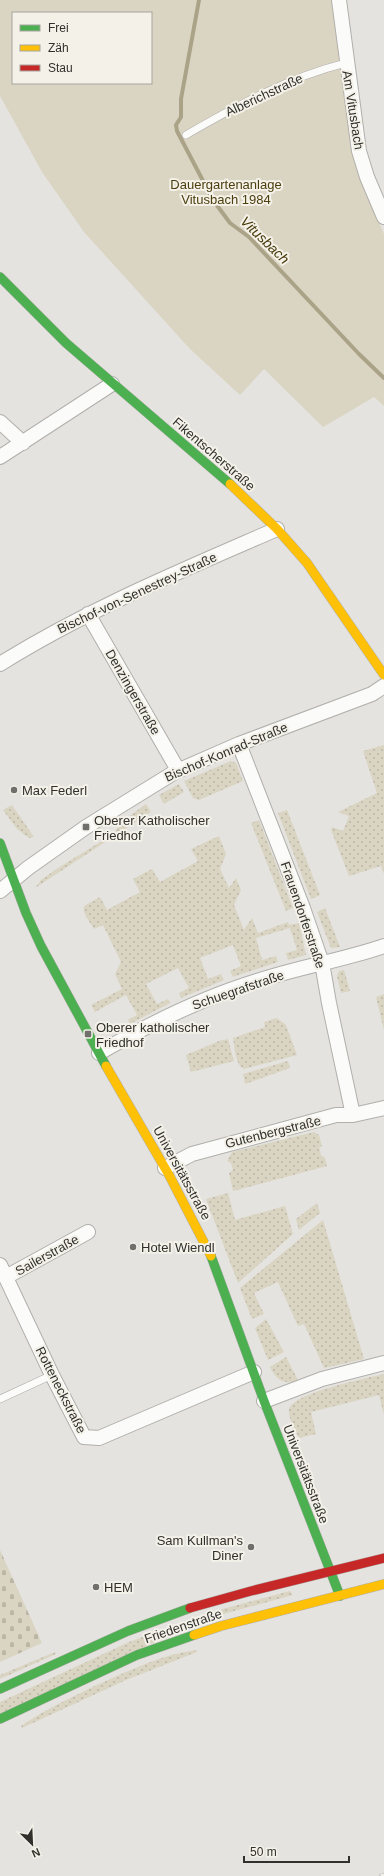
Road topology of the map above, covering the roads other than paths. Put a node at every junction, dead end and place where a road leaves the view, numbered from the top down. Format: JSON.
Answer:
{"nodes":[{"id":1,"x":338,"y":0,"type":"edge"},
{"id":2,"x":346,"y":63,"type":"junction"},
{"id":3,"x":186,"y":135,"type":"dead end"},
{"id":4,"x":384,"y":217,"type":"edge"},
{"id":5,"x":0,"y":277,"type":"edge"},
{"id":6,"x":112,"y":384,"type":"junction"},
{"id":7,"x":0,"y":422,"type":"edge"},
{"id":8,"x":22,"y":444,"type":"junction"},
{"id":9,"x":0,"y":457,"type":"edge"},
{"id":10,"x":277,"y":529,"type":"junction"},
{"id":11,"x":88,"y":614,"type":"junction"},
{"id":12,"x":0,"y":664,"type":"edge"},
{"id":13,"x":384,"y":675,"type":"edge"},
{"id":14,"x":384,"y":686,"type":"edge"},
{"id":15,"x":239,"y":744,"type":"junction"},
{"id":16,"x":178,"y":770,"type":"junction"},
{"id":17,"x":0,"y":843,"type":"edge"},
{"id":18,"x":14,"y":879,"type":"junction"},
{"id":19,"x":0,"y":891,"type":"edge"},
{"id":20,"x":384,"y":946,"type":"edge"},
{"id":21,"x":322,"y":963,"type":"junction"},
{"id":22,"x":99,"y":1053,"type":"junction"},
{"id":23,"x":384,"y":1108,"type":"edge"},
{"id":24,"x":353,"y":1115,"type":"junction"},
{"id":25,"x":165,"y":1168,"type":"junction"},
{"id":26,"x":88,"y":1232,"type":"dead end"},
{"id":27,"x":3,"y":1271,"type":"edge"},
{"id":28,"x":384,"y":1363,"type":"edge"},
{"id":29,"x":254,"y":1372,"type":"junction"},
{"id":30,"x":52,"y":1375,"type":"junction"},
{"id":31,"x":0,"y":1399,"type":"edge"},
{"id":32,"x":264,"y":1401,"type":"junction"},
{"id":33,"x":384,"y":1558,"type":"edge"},
{"id":34,"x":330,"y":1571,"type":"junction"},
{"id":35,"x":384,"y":1584,"type":"edge"},
{"id":36,"x":340,"y":1596,"type":"junction"},
{"id":37,"x":0,"y":1689,"type":"edge"},
{"id":38,"x":0,"y":1719,"type":"edge"}],
"edges":[{"from":1,"to":2,"type":"street","name":"Am Vitusbach"},
{"from":2,"to":3,"type":"lane","name":"Alberichstraße"},
{"from":2,"to":4,"type":"street","name":"Am Vitusbach"},
{"from":5,"to":6,"type":"street","name":"Fikentscherstraße"},
{"from":6,"to":8,"type":"street"},
{"from":6,"to":10,"type":"street","name":"Fikentscherstraße"},
{"from":7,"to":8,"type":"street"},
{"from":8,"to":9,"type":"street"},
{"from":10,"to":11,"type":"street","name":"Bischof-von-Senestrey-Straße"},
{"from":10,"to":13,"type":"street","name":"Fikentscherstraße"},
{"from":11,"to":12,"type":"street","name":"Bischof-von-Senestrey-Straße"},
{"from":11,"to":16,"type":"street","name":"Denzingerstraße"},
{"from":14,"to":15,"type":"street","name":"Bischof-Konrad-Straße"},
{"from":15,"to":16,"type":"street","name":"Bischof-Konrad-Straße"},
{"from":15,"to":21,"type":"street","name":"Frauendorferstraße"},
{"from":16,"to":18,"type":"street","name":"Bischof-Konrad-Straße"},
{"from":17,"to":18,"type":"street","name":"Universitätsstraße"},
{"from":18,"to":19,"type":"street","name":"Bischof-Konrad-Straße"},
{"from":18,"to":22,"type":"street","name":"Universitätsstraße"},
{"from":20,"to":21,"type":"street","name":"Schuegrafstraße"},
{"from":21,"to":22,"type":"street","name":"Schuegrafstraße"},
{"from":21,"to":24,"type":"street","name":"Frauendorferstraße"},
{"from":22,"to":25,"type":"street","name":"Universitätsstraße"},
{"from":23,"to":24,"type":"street","name":"Gutenbergstraße"},
{"from":24,"to":25,"type":"street","name":"Gutenbergstraße"},
{"from":25,"to":29,"type":"street","name":"Universitätsstraße"},
{"from":26,"to":27,"type":"street","name":"Sailerstraße"},
{"from":27,"to":30,"type":"street","name":"Rotteneckstraße"},
{"from":28,"to":32,"type":"street"},
{"from":29,"to":30,"type":"street","name":"Rotteneckstraße"},
{"from":29,"to":32,"type":"street","name":"Universitätsstraße"},
{"from":30,"to":31,"type":"lane"},
{"from":32,"to":34,"type":"street","name":"Universitätsstraße"},
{"from":33,"to":34,"type":"street","name":"Friedenstraße"},
{"from":34,"to":36,"type":"street","name":"Universitätsstraße"},
{"from":34,"to":37,"type":"street","name":"Friedenstraße"},
{"from":35,"to":36,"type":"street","name":"Friedenstraße"},
{"from":36,"to":38,"type":"street","name":"Friedenstraße"}]}
